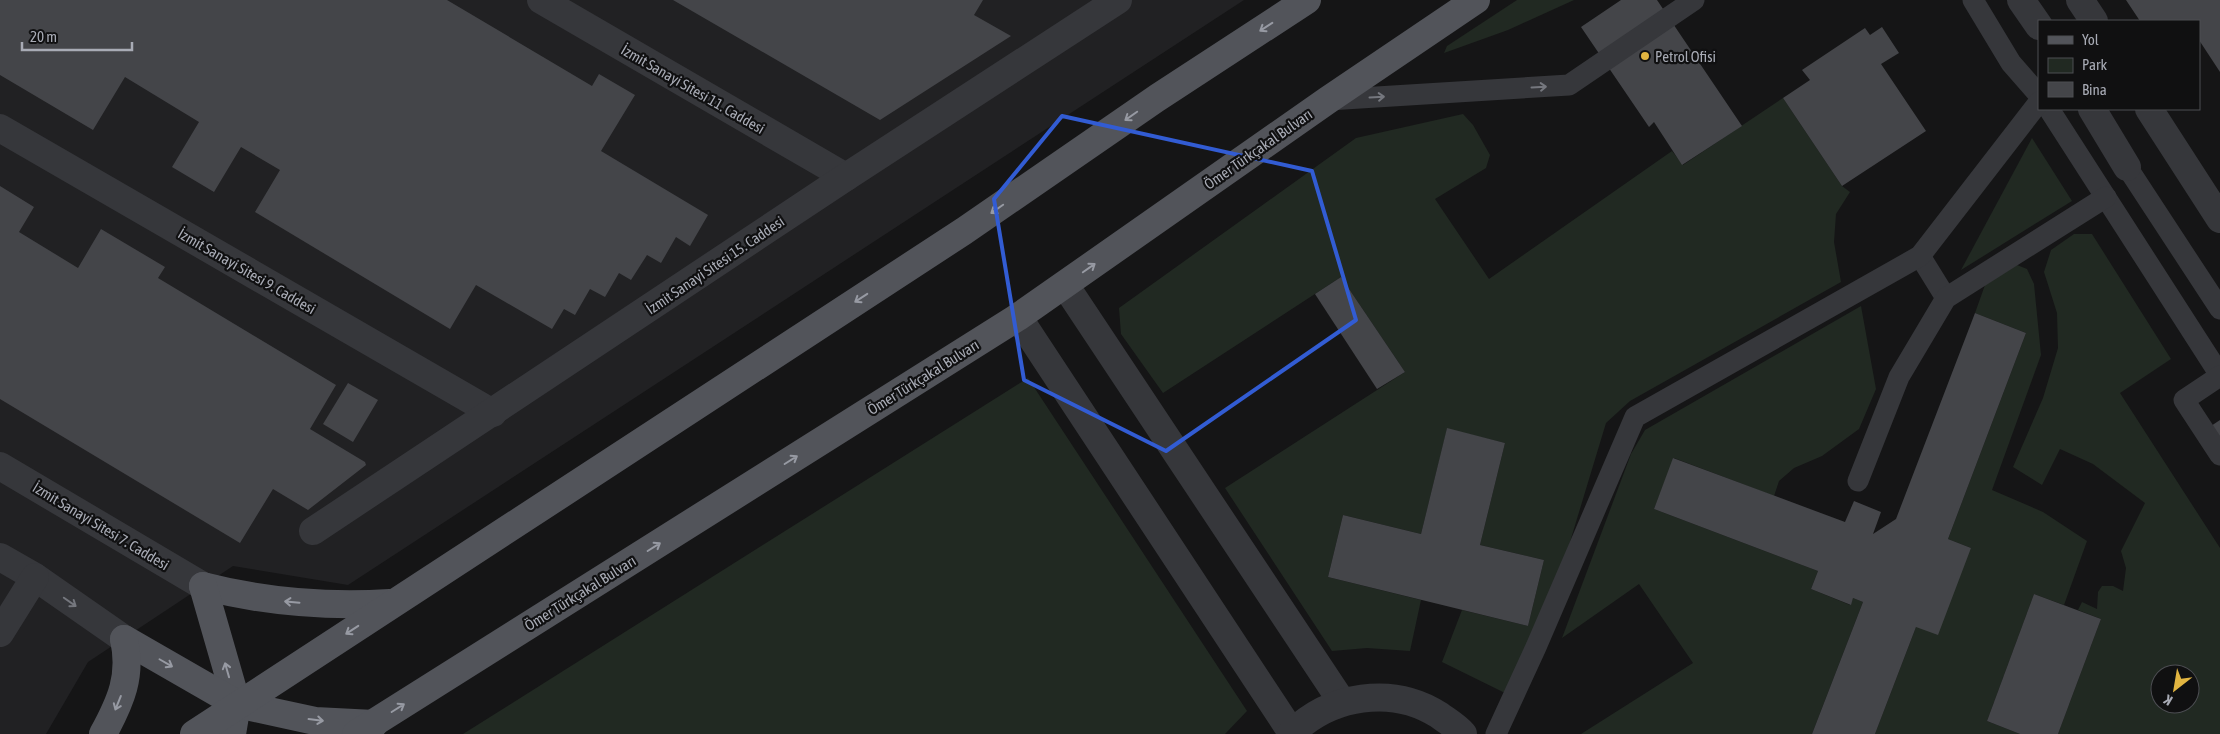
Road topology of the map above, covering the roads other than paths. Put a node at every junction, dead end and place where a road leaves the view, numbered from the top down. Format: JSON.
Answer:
{"nodes":[{"id":1,"x":541,"y":0,"type":"edge"},
{"id":2,"x":1118,"y":0,"type":"edge"},
{"id":3,"x":1307,"y":0,"type":"edge"},
{"id":4,"x":1476,"y":0,"type":"edge"},
{"id":5,"x":1694,"y":0,"type":"edge"},
{"id":6,"x":1973,"y":0,"type":"edge"},
{"id":7,"x":2021,"y":0,"type":"edge"},
{"id":8,"x":2080,"y":0,"type":"edge"},
{"id":9,"x":2093,"y":20,"type":"edge"},
{"id":10,"x":2038,"y":25,"type":"edge"},
{"id":11,"x":2038,"y":94,"type":"edge"},
{"id":12,"x":1328,"y":100,"type":"junction"},
{"id":13,"x":2038,"y":103,"type":"edge"},
{"id":14,"x":2050,"y":110,"type":"edge"},
{"id":15,"x":2093,"y":110,"type":"edge"},
{"id":16,"x":2150,"y":110,"type":"edge"},
{"id":17,"x":0,"y":128,"type":"edge"},
{"id":18,"x":2127,"y":167,"type":"joint"},
{"id":19,"x":846,"y":178,"type":"junction"},
{"id":20,"x":2106,"y":197,"type":"junction"},
{"id":21,"x":2220,"y":219,"type":"edge"},
{"id":22,"x":1920,"y":256,"type":"junction"},
{"id":23,"x":1064,"y":285,"type":"junction"},
{"id":24,"x":1946,"y":298,"type":"junction"},
{"id":25,"x":2220,"y":310,"type":"edge"},
{"id":26,"x":1018,"y":317,"type":"junction"},
{"id":27,"x":2220,"y":376,"type":"edge"},
{"id":28,"x":493,"y":413,"type":"junction"},
{"id":29,"x":2220,"y":455,"type":"edge"},
{"id":30,"x":0,"y":466,"type":"edge"},
{"id":31,"x":1858,"y":481,"type":"dead end"},
{"id":32,"x":313,"y":531,"type":"dead end"},
{"id":33,"x":0,"y":557,"type":"edge"},
{"id":34,"x":34,"y":577,"type":"junction"},
{"id":35,"x":203,"y":586,"type":"junction"},
{"id":36,"x":393,"y":603,"type":"junction"},
{"id":37,"x":0,"y":633,"type":"edge"},
{"id":38,"x":124,"y":639,"type":"junction"},
{"id":39,"x":1342,"y":702,"type":"junction"},
{"id":40,"x":237,"y":704,"type":"junction"},
{"id":41,"x":364,"y":730,"type":"edge"},
{"id":42,"x":1291,"y":733,"type":"edge"},
{"id":43,"x":103,"y":734,"type":"edge"},
{"id":44,"x":194,"y":734,"type":"edge"},
{"id":45,"x":232,"y":734,"type":"edge"},
{"id":46,"x":1463,"y":734,"type":"edge"},
{"id":47,"x":1496,"y":734,"type":"edge"}],
"edges":[{"from":1,"to":19,"type":"street","name":"İzmit Sanayi Sitesi 11. Caddesi"},
{"from":2,"to":19,"type":"street","name":"İzmit Sanayi Sitesi 15. Caddesi"},
{"from":3,"to":36,"type":"main road","one_way":true},
{"from":4,"to":12,"type":"main road","name":"Ömer Türkçakal Bulvarı"},
{"from":12,"to":5,"type":"lane","one_way":true},
{"from":6,"to":11,"type":"lane"},
{"from":7,"to":10,"type":"street"},
{"from":8,"to":9,"type":"street"},
{"from":23,"to":12,"type":"main road","name":"Ömer Türkçakal Bulvarı","one_way":true},
{"from":13,"to":22,"type":"lane"},
{"from":14,"to":20,"type":"lane"},
{"from":15,"to":18,"type":"street"},
{"from":16,"to":21,"type":"street"},
{"from":17,"to":28,"type":"street","name":"İzmit Sanayi Sitesi 9. Caddesi"},
{"from":18,"to":25,"type":"lane"},
{"from":19,"to":28,"type":"street","name":"İzmit Sanayi Sitesi 15. Caddesi"},
{"from":20,"to":24,"type":"lane"},
{"from":20,"to":27,"type":"lane"},
{"from":22,"to":24,"type":"lane"},
{"from":22,"to":47,"type":"lane"},
{"from":23,"to":26,"type":"main road","name":"Ömer Türkçakal Bulvarı"},
{"from":23,"to":39,"type":"street"},
{"from":24,"to":31,"type":"lane"},
{"from":41,"to":26,"type":"main road","name":"Ömer Türkçakal Bulvarı","one_way":true},
{"from":26,"to":42,"type":"street"},
{"from":27,"to":29,"type":"lane"},
{"from":28,"to":32,"type":"street","name":"İzmit Sanayi Sitesi 15. Caddesi"},
{"from":30,"to":35,"type":"street","name":"İzmit Sanayi Sitesi 7. Caddesi"},
{"from":33,"to":34,"type":"street"},
{"from":34,"to":37,"type":"street"},
{"from":34,"to":38,"type":"street","one_way":true},
{"from":36,"to":35,"type":"main road","one_way":true},
{"from":40,"to":35,"type":"main road","one_way":true},
{"from":36,"to":40,"type":"main road","one_way":true},
{"from":38,"to":40,"type":"main road","one_way":true},
{"from":38,"to":43,"type":"main road","one_way":true},
{"from":39,"to":42,"type":"street"},
{"from":39,"to":46,"type":"street"},
{"from":40,"to":41,"type":"main road","one_way":true},
{"from":40,"to":44,"type":"main road"},
{"from":40,"to":45,"type":"main road"}]}
